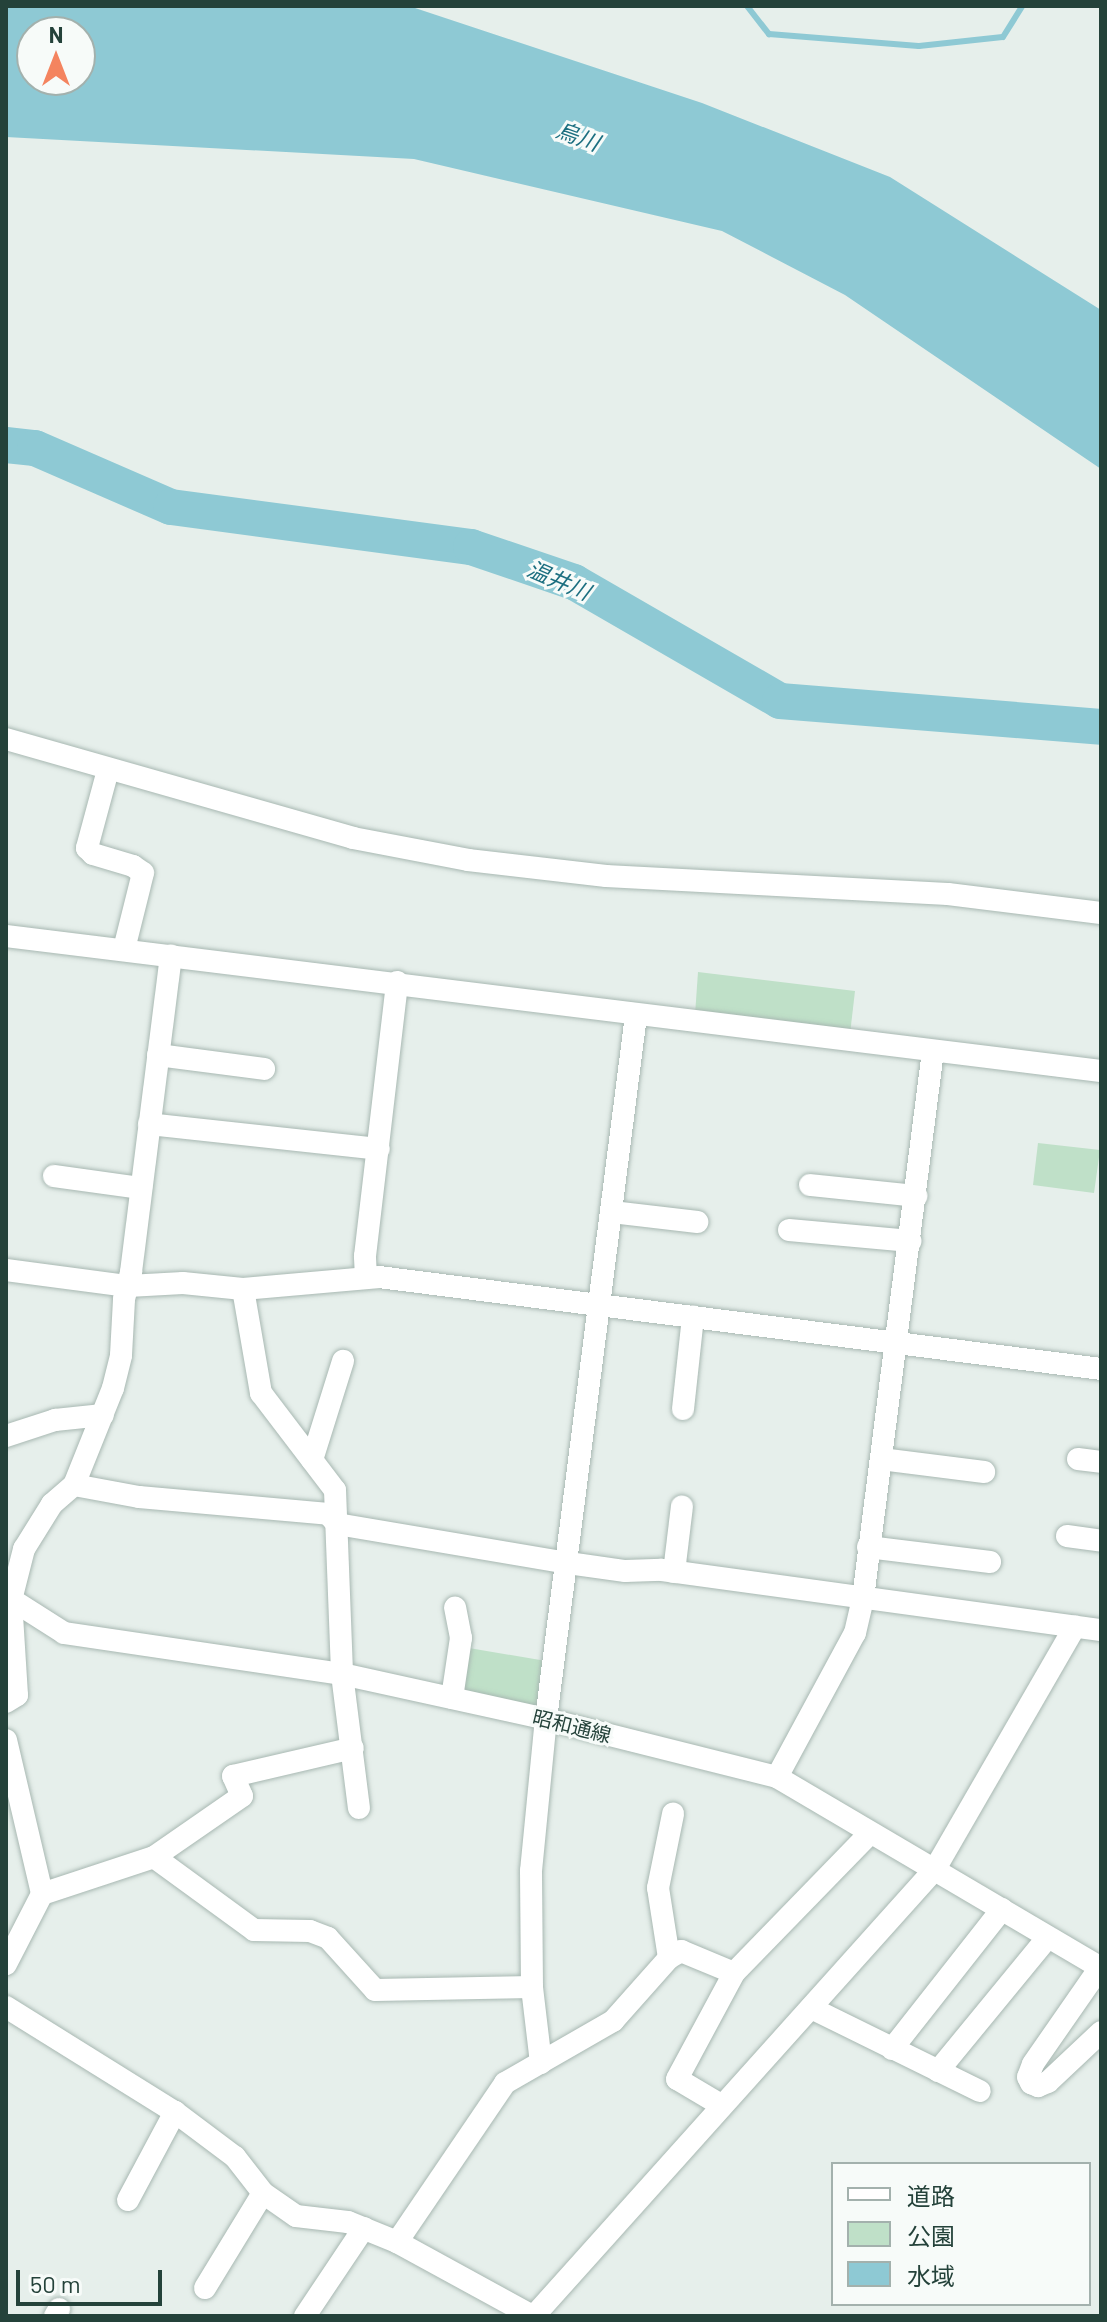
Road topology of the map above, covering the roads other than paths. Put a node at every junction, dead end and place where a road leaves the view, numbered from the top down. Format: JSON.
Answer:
{"nodes":[{"id":1,"x":6,"y":739,"type":"edge"},
{"id":2,"x":108,"y":770,"type":"junction"},
{"id":3,"x":1101,"y":913,"type":"edge"},
{"id":4,"x":6,"y":936,"type":"edge"},
{"id":5,"x":124,"y":949,"type":"junction"},
{"id":6,"x":171,"y":956,"type":"junction"},
{"id":7,"x":397,"y":982,"type":"junction"},
{"id":8,"x":636,"y":1015,"type":"junction"},
{"id":9,"x":933,"y":1051,"type":"junction"},
{"id":10,"x":158,"y":1055,"type":"junction"},
{"id":11,"x":264,"y":1069,"type":"dead end"},
{"id":12,"x":1101,"y":1071,"type":"edge"},
{"id":13,"x":149,"y":1124,"type":"junction"},
{"id":14,"x":379,"y":1149,"type":"junction"},
{"id":15,"x":54,"y":1176,"type":"dead end"},
{"id":16,"x":810,"y":1185,"type":"dead end"},
{"id":17,"x":141,"y":1188,"type":"junction"},
{"id":18,"x":916,"y":1196,"type":"junction"},
{"id":19,"x":612,"y":1212,"type":"junction"},
{"id":20,"x":697,"y":1222,"type":"dead end"},
{"id":21,"x":789,"y":1230,"type":"dead end"},
{"id":22,"x":911,"y":1241,"type":"junction"},
{"id":23,"x":6,"y":1270,"type":"edge"},
{"id":24,"x":366,"y":1277,"type":"junction"},
{"id":25,"x":128,"y":1286,"type":"junction"},
{"id":26,"x":243,"y":1289,"type":"junction"},
{"id":27,"x":599,"y":1307,"type":"junction"},
{"id":28,"x":693,"y":1317,"type":"junction"},
{"id":29,"x":898,"y":1343,"type":"junction"},
{"id":30,"x":343,"y":1361,"type":"dead end"},
{"id":31,"x":1101,"y":1369,"type":"edge"},
{"id":32,"x":683,"y":1409,"type":"dead end"},
{"id":33,"x":103,"y":1415,"type":"junction"},
{"id":34,"x":6,"y":1436,"type":"edge"},
{"id":35,"x":881,"y":1459,"type":"junction"},
{"id":36,"x":1078,"y":1459,"type":"dead end"},
{"id":37,"x":312,"y":1460,"type":"junction"},
{"id":38,"x":1101,"y":1462,"type":"edge"},
{"id":39,"x":984,"y":1472,"type":"dead end"},
{"id":40,"x":74,"y":1485,"type":"junction"},
{"id":41,"x":682,"y":1506,"type":"dead end"},
{"id":42,"x":337,"y":1524,"type":"junction"},
{"id":43,"x":1067,"y":1536,"type":"dead end"},
{"id":44,"x":1101,"y":1541,"type":"edge"},
{"id":45,"x":868,"y":1547,"type":"junction"},
{"id":46,"x":990,"y":1562,"type":"dead end"},
{"id":47,"x":568,"y":1563,"type":"junction"},
{"id":48,"x":674,"y":1572,"type":"junction"},
{"id":49,"x":9,"y":1598,"type":"edge"},
{"id":50,"x":863,"y":1598,"type":"junction"},
{"id":51,"x":455,"y":1608,"type":"dead end"},
{"id":52,"x":1075,"y":1627,"type":"junction"},
{"id":53,"x":1101,"y":1630,"type":"edge"},
{"id":54,"x":342,"y":1674,"type":"junction"},
{"id":55,"x":452,"y":1698,"type":"junction"},
{"id":56,"x":6,"y":1702,"type":"edge"},
{"id":57,"x":546,"y":1719,"type":"junction"},
{"id":58,"x":6,"y":1740,"type":"edge"},
{"id":59,"x":353,"y":1748,"type":"junction"},
{"id":60,"x":777,"y":1777,"type":"junction"},
{"id":61,"x":359,"y":1808,"type":"dead end"},
{"id":62,"x":673,"y":1814,"type":"dead end"},
{"id":63,"x":869,"y":1834,"type":"junction"},
{"id":64,"x":154,"y":1857,"type":"junction"},
{"id":65,"x":935,"y":1869,"type":"junction"},
{"id":66,"x":42,"y":1894,"type":"junction"},
{"id":67,"x":1002,"y":1909,"type":"junction"},
{"id":68,"x":1048,"y":1937,"type":"junction"},
{"id":69,"x":669,"y":1958,"type":"junction"},
{"id":70,"x":6,"y":1964,"type":"edge"},
{"id":71,"x":1101,"y":1967,"type":"edge"},
{"id":72,"x":734,"y":1973,"type":"junction"},
{"id":73,"x":532,"y":1987,"type":"junction"},
{"id":74,"x":6,"y":2007,"type":"edge"},
{"id":75,"x":811,"y":2008,"type":"junction"},
{"id":76,"x":1101,"y":2032,"type":"edge"},
{"id":77,"x":892,"y":2049,"type":"junction"},
{"id":78,"x":541,"y":2063,"type":"junction"},
{"id":79,"x":938,"y":2071,"type":"junction"},
{"id":80,"x":980,"y":2091,"type":"dead end"},
{"id":81,"x":721,"y":2105,"type":"junction"},
{"id":82,"x":175,"y":2112,"type":"junction"},
{"id":83,"x":263,"y":2193,"type":"junction"},
{"id":84,"x":128,"y":2200,"type":"dead end"},
{"id":85,"x":364,"y":2228,"type":"junction"},
{"id":86,"x":397,"y":2242,"type":"junction"},
{"id":87,"x":205,"y":2288,"type":"dead end"},
{"id":88,"x":305,"y":2316,"type":"edge"},
{"id":89,"x":533,"y":2316,"type":"edge"}],
"edges":[{"from":1,"to":2,"type":"street"},
{"from":2,"to":3,"type":"street"},
{"from":2,"to":5,"type":"street"},
{"from":4,"to":5,"type":"street"},
{"from":5,"to":6,"type":"street"},
{"from":6,"to":7,"type":"street"},
{"from":6,"to":10,"type":"street"},
{"from":7,"to":8,"type":"street"},
{"from":7,"to":14,"type":"street"},
{"from":8,"to":9,"type":"street"},
{"from":8,"to":19,"type":"street"},
{"from":9,"to":12,"type":"street"},
{"from":9,"to":18,"type":"street"},
{"from":10,"to":11,"type":"street"},
{"from":10,"to":13,"type":"street"},
{"from":13,"to":14,"type":"street"},
{"from":13,"to":17,"type":"street"},
{"from":14,"to":24,"type":"street"},
{"from":15,"to":17,"type":"street"},
{"from":16,"to":18,"type":"street"},
{"from":17,"to":25,"type":"street"},
{"from":18,"to":22,"type":"street"},
{"from":19,"to":20,"type":"street"},
{"from":19,"to":27,"type":"street"},
{"from":21,"to":22,"type":"street"},
{"from":22,"to":29,"type":"street"},
{"from":23,"to":25,"type":"street"},
{"from":24,"to":26,"type":"street"},
{"from":24,"to":27,"type":"street"},
{"from":25,"to":26,"type":"street"},
{"from":25,"to":33,"type":"street"},
{"from":26,"to":37,"type":"street"},
{"from":27,"to":28,"type":"street"},
{"from":27,"to":47,"type":"street"},
{"from":28,"to":29,"type":"street"},
{"from":28,"to":32,"type":"street"},
{"from":29,"to":31,"type":"street"},
{"from":29,"to":35,"type":"street"},
{"from":30,"to":37,"type":"street"},
{"from":33,"to":34,"type":"street"},
{"from":33,"to":40,"type":"street"},
{"from":35,"to":39,"type":"street"},
{"from":35,"to":45,"type":"street"},
{"from":36,"to":38,"type":"street"},
{"from":37,"to":42,"type":"street"},
{"from":40,"to":42,"type":"street"},
{"from":40,"to":49,"type":"street"},
{"from":41,"to":48,"type":"street"},
{"from":42,"to":47,"type":"street"},
{"from":42,"to":54,"type":"street"},
{"from":43,"to":44,"type":"street"},
{"from":45,"to":46,"type":"street"},
{"from":45,"to":50,"type":"street"},
{"from":47,"to":48,"type":"street"},
{"from":47,"to":57,"type":"street"},
{"from":48,"to":50,"type":"street"},
{"from":49,"to":54,"type":"street","name":"昭和通線"},
{"from":49,"to":56,"type":"street"},
{"from":50,"to":52,"type":"street"},
{"from":50,"to":60,"type":"street"},
{"from":51,"to":55,"type":"street"},
{"from":52,"to":53,"type":"street"},
{"from":52,"to":65,"type":"street"},
{"from":54,"to":55,"type":"street","name":"昭和通線"},
{"from":54,"to":59,"type":"street"},
{"from":55,"to":57,"type":"street","name":"昭和通線"},
{"from":57,"to":60,"type":"street","name":"昭和通線"},
{"from":57,"to":73,"type":"street"},
{"from":58,"to":66,"type":"street"},
{"from":59,"to":61,"type":"street"},
{"from":59,"to":64,"type":"street"},
{"from":60,"to":63,"type":"street","name":"昭和通線"},
{"from":62,"to":69,"type":"street"},
{"from":63,"to":65,"type":"street","name":"昭和通線"},
{"from":63,"to":72,"type":"street"},
{"from":64,"to":66,"type":"street"},
{"from":64,"to":73,"type":"street"},
{"from":65,"to":67,"type":"street","name":"昭和通線"},
{"from":65,"to":75,"type":"street"},
{"from":66,"to":70,"type":"street"},
{"from":67,"to":68,"type":"street","name":"昭和通線"},
{"from":67,"to":77,"type":"street"},
{"from":68,"to":71,"type":"street","name":"昭和通線"},
{"from":68,"to":79,"type":"street"},
{"from":69,"to":72,"type":"street"},
{"from":69,"to":78,"type":"street"},
{"from":71,"to":76,"type":"street"},
{"from":72,"to":81,"type":"street"},
{"from":73,"to":78,"type":"street"},
{"from":74,"to":82,"type":"street"},
{"from":75,"to":77,"type":"street"},
{"from":75,"to":81,"type":"street"},
{"from":77,"to":79,"type":"street"},
{"from":78,"to":86,"type":"street"},
{"from":79,"to":80,"type":"street"},
{"from":81,"to":89,"type":"street"},
{"from":82,"to":83,"type":"street"},
{"from":82,"to":84,"type":"street"},
{"from":83,"to":85,"type":"street"},
{"from":83,"to":87,"type":"street"},
{"from":85,"to":86,"type":"street"},
{"from":85,"to":88,"type":"street"},
{"from":86,"to":89,"type":"street"}]}
